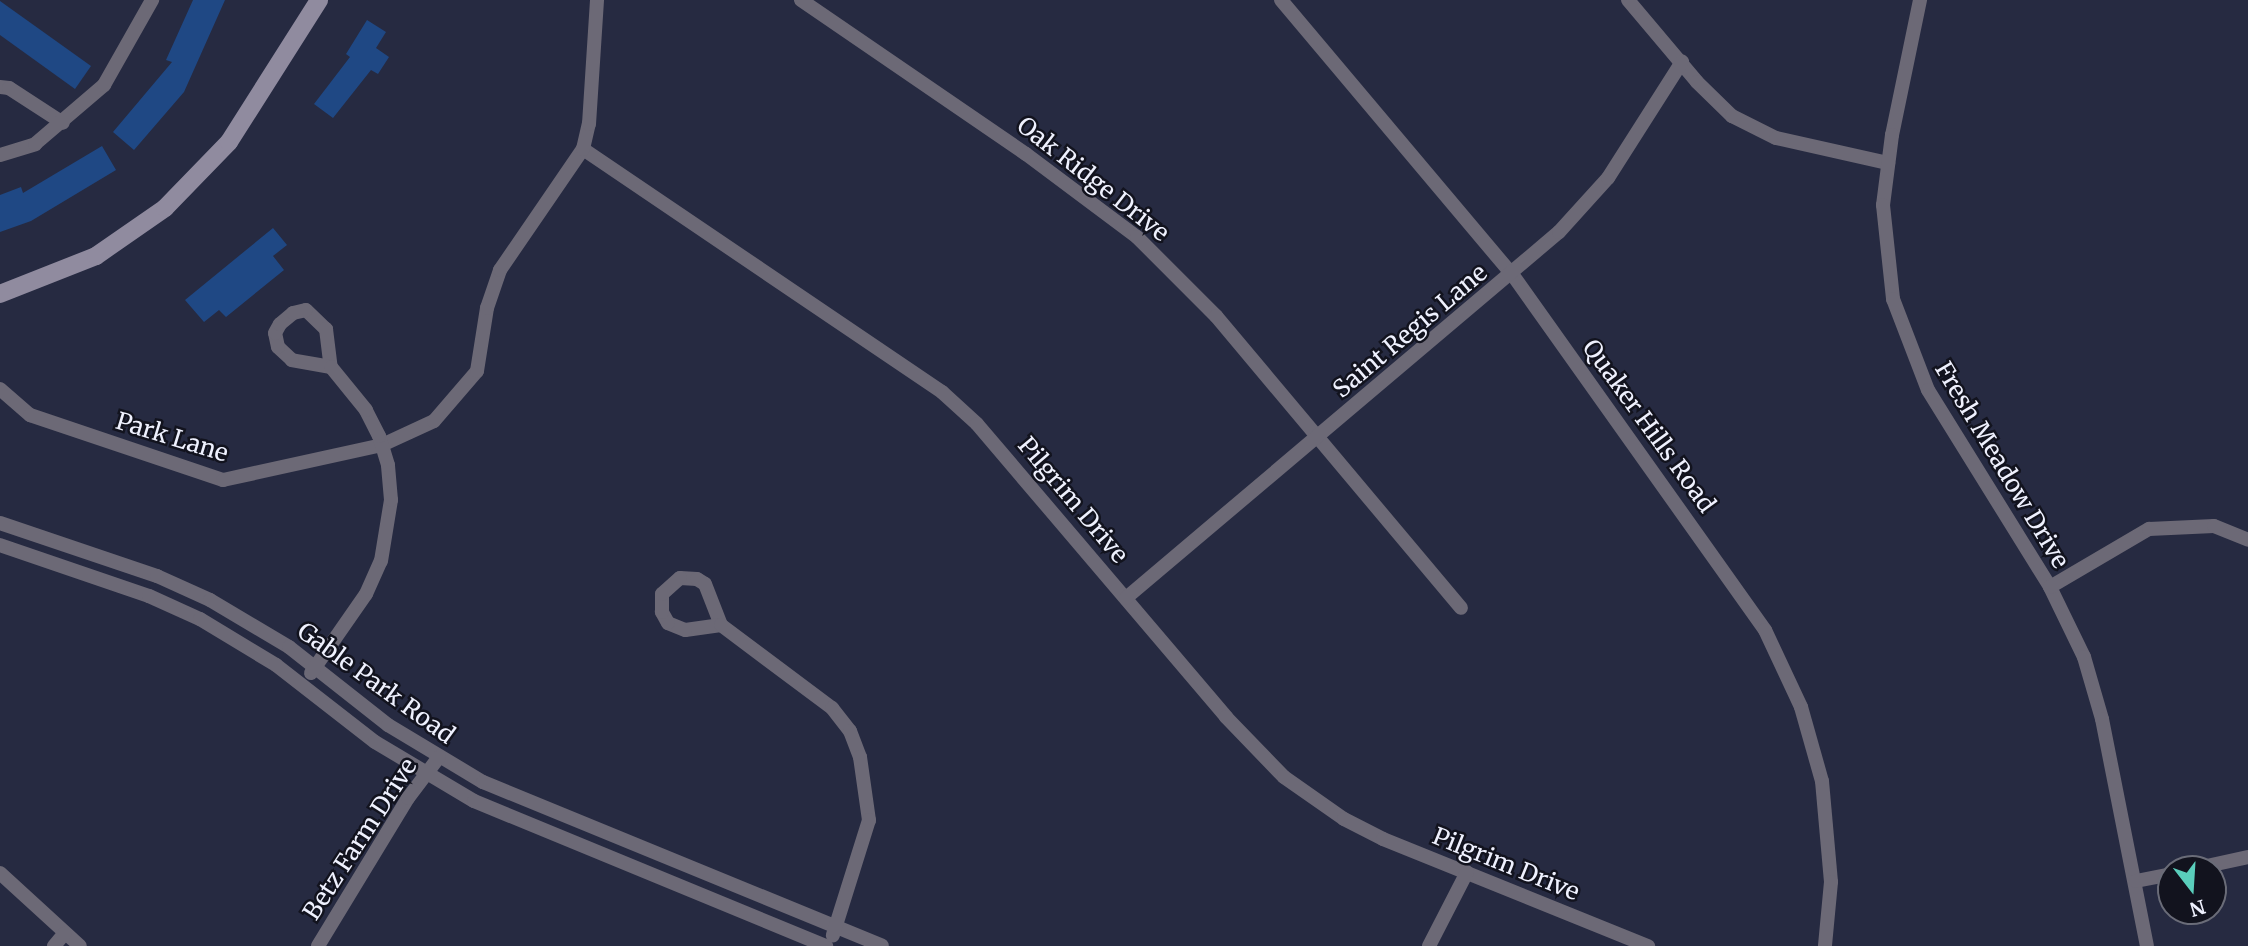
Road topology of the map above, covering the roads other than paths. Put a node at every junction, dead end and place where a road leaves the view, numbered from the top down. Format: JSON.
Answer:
{"nodes":[{"id":1,"x":152,"y":0,"type":"edge"},
{"id":2,"x":320,"y":0,"type":"edge"},
{"id":3,"x":597,"y":0,"type":"edge"},
{"id":4,"x":801,"y":0,"type":"edge"},
{"id":5,"x":1282,"y":0,"type":"edge"},
{"id":6,"x":1628,"y":0,"type":"edge"},
{"id":7,"x":1920,"y":0,"type":"edge"},
{"id":8,"x":1682,"y":62,"type":"junction"},
{"id":9,"x":0,"y":87,"type":"edge"},
{"id":10,"x":63,"y":123,"type":"junction"},
{"id":11,"x":583,"y":149,"type":"junction"},
{"id":12,"x":0,"y":155,"type":"edge"},
{"id":13,"x":1888,"y":163,"type":"junction"},
{"id":14,"x":1512,"y":274,"type":"junction"},
{"id":15,"x":0,"y":294,"type":"edge"},
{"id":16,"x":331,"y":367,"type":"junction"},
{"id":17,"x":0,"y":388,"type":"edge"},
{"id":18,"x":1319,"y":437,"type":"junction"},
{"id":19,"x":382,"y":445,"type":"junction"},
{"id":20,"x":0,"y":523,"type":"edge"},
{"id":21,"x":2248,"y":540,"type":"edge"},
{"id":22,"x":0,"y":545,"type":"edge"},
{"id":23,"x":2050,"y":587,"type":"junction"},
{"id":24,"x":1126,"y":598,"type":"junction"},
{"id":25,"x":1461,"y":608,"type":"dead end"},
{"id":26,"x":721,"y":625,"type":"junction"},
{"id":27,"x":315,"y":668,"type":"junction"},
{"id":28,"x":302,"y":684,"type":"junction"},
{"id":29,"x":439,"y":757,"type":"junction"},
{"id":30,"x":428,"y":775,"type":"junction"},
{"id":31,"x":2248,"y":858,"type":"edge"},
{"id":32,"x":2227,"y":862,"type":"edge"},
{"id":33,"x":1467,"y":872,"type":"junction"},
{"id":34,"x":0,"y":873,"type":"edge"},
{"id":35,"x":2157,"y":877,"type":"edge"},
{"id":36,"x":2136,"y":881,"type":"junction"},
{"id":37,"x":836,"y":927,"type":"junction"},
{"id":38,"x":59,"y":940,"type":"edge"},
{"id":39,"x":80,"y":946,"type":"edge"},
{"id":40,"x":318,"y":946,"type":"edge"},
{"id":41,"x":827,"y":946,"type":"edge"},
{"id":42,"x":882,"y":946,"type":"edge"},
{"id":43,"x":1429,"y":946,"type":"edge"},
{"id":44,"x":1648,"y":946,"type":"edge"},
{"id":45,"x":1825,"y":946,"type":"edge"},
{"id":46,"x":2147,"y":946,"type":"edge"}],
"edges":[{"from":1,"to":10,"type":"street"},
{"from":2,"to":15,"type":"street"},
{"from":3,"to":11,"type":"street"},
{"from":4,"to":18,"type":"street","name":"Oak Ridge Drive"},
{"from":5,"to":14,"type":"street","name":"Quaker Hills Road"},
{"from":6,"to":8,"type":"street"},
{"from":7,"to":13,"type":"street","name":"Fresh Meadow Drive"},
{"from":8,"to":13,"type":"street"},
{"from":8,"to":14,"type":"street","name":"Saint Regis Lane"},
{"from":9,"to":10,"type":"street"},
{"from":10,"to":12,"type":"street"},
{"from":11,"to":19,"type":"street","name":"Park Lane"},
{"from":11,"to":24,"type":"street","name":"Pilgrim Drive"},
{"from":13,"to":23,"type":"street","name":"Fresh Meadow Drive"},
{"from":14,"to":18,"type":"street","name":"Saint Regis Lane"},
{"from":14,"to":45,"type":"street","name":"Quaker Hills Road"},
{"from":16,"to":16,"type":"street"},
{"from":16,"to":19,"type":"street"},
{"from":17,"to":19,"type":"street","name":"Park Lane"},
{"from":18,"to":24,"type":"street","name":"Saint Regis Lane"},
{"from":18,"to":25,"type":"street","name":"Oak Ridge Drive"},
{"from":19,"to":27,"type":"street"},
{"from":20,"to":27,"type":"street","name":"Gable Park Road"},
{"from":21,"to":23,"type":"street"},
{"from":22,"to":28,"type":"street","name":"Gable Park Road"},
{"from":23,"to":36,"type":"street","name":"Fresh Meadow Drive"},
{"from":24,"to":33,"type":"street","name":"Pilgrim Drive"},
{"from":26,"to":26,"type":"street"},
{"from":26,"to":37,"type":"street"},
{"from":27,"to":28,"type":"street"},
{"from":27,"to":29,"type":"street","name":"Gable Park Road"},
{"from":28,"to":30,"type":"street","name":"Gable Park Road"},
{"from":29,"to":30,"type":"street","name":"Betz Farm Drive"},
{"from":29,"to":37,"type":"street","name":"Gable Park Road"},
{"from":30,"to":40,"type":"street","name":"Betz Farm Drive"},
{"from":30,"to":41,"type":"street","name":"Gable Park Road"},
{"from":31,"to":32,"type":"street"},
{"from":33,"to":43,"type":"street"},
{"from":33,"to":44,"type":"street","name":"Pilgrim Drive"},
{"from":34,"to":38,"type":"street"},
{"from":35,"to":36,"type":"street"},
{"from":36,"to":46,"type":"street","name":"Fresh Meadow Drive"},
{"from":37,"to":41,"type":"street"},
{"from":37,"to":42,"type":"street","name":"Gable Park Road"},
{"from":38,"to":39,"type":"street"}]}
